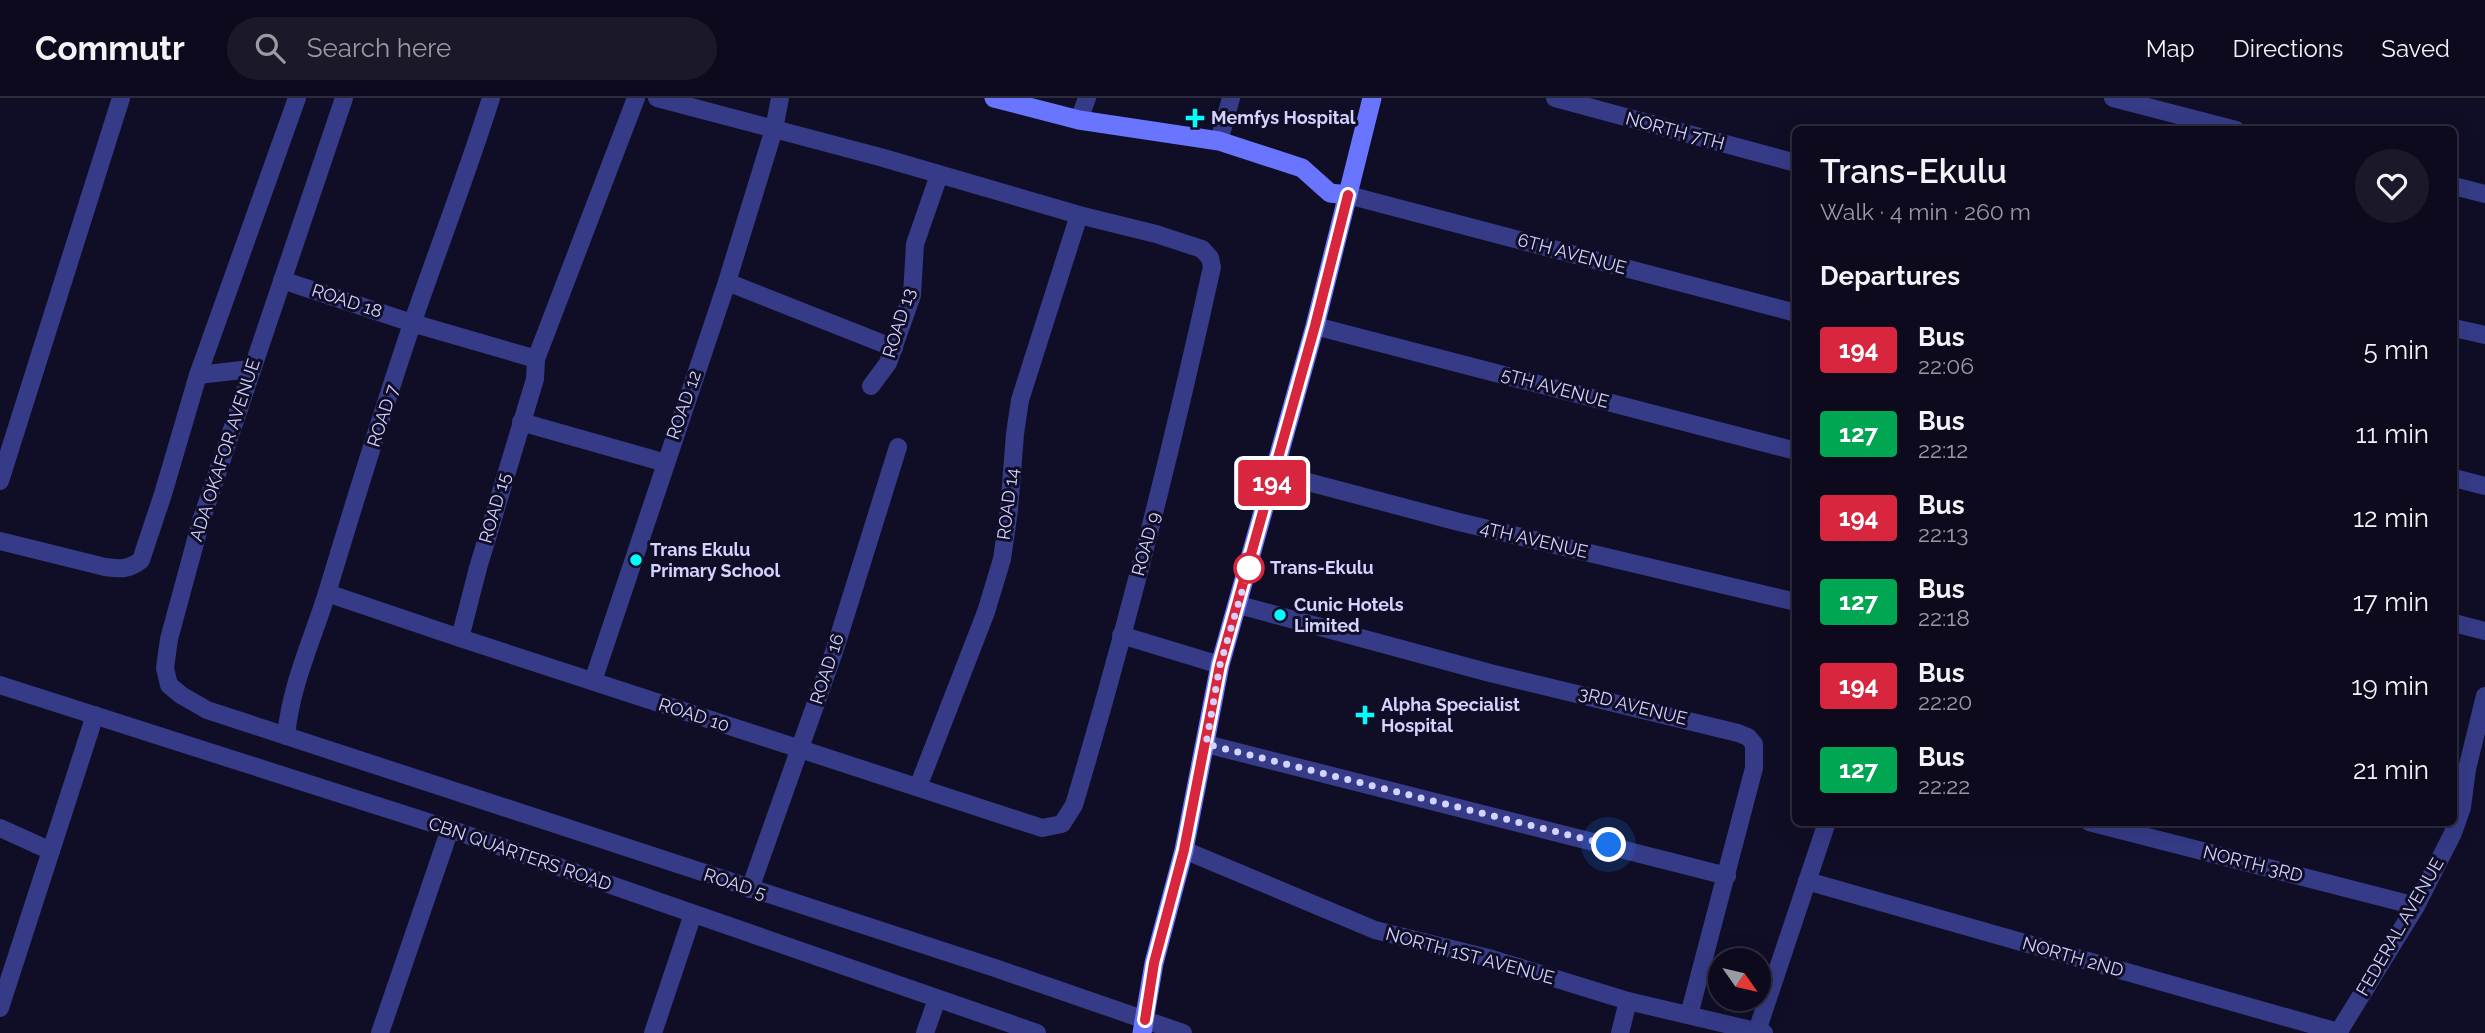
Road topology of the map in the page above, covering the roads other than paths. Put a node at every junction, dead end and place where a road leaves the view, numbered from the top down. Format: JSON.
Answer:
{"nodes":[{"id":1,"x":121,"y":98,"type":"edge"},
{"id":2,"x":297,"y":98,"type":"edge"},
{"id":3,"x":345,"y":98,"type":"edge"},
{"id":4,"x":491,"y":98,"type":"edge"},
{"id":5,"x":636,"y":98,"type":"edge"},
{"id":6,"x":657,"y":98,"type":"edge"},
{"id":7,"x":780,"y":98,"type":"edge"},
{"id":8,"x":994,"y":98,"type":"edge"},
{"id":9,"x":1087,"y":98,"type":"edge"},
{"id":10,"x":1231,"y":98,"type":"edge"},
{"id":11,"x":1372,"y":98,"type":"edge"},
{"id":12,"x":1555,"y":98,"type":"edge"},
{"id":13,"x":2113,"y":98,"type":"edge"},
{"id":14,"x":1079,"y":120,"type":"junction"},
{"id":15,"x":2220,"y":126,"type":"edge"},
{"id":16,"x":774,"y":129,"type":"junction"},
{"id":17,"x":1219,"y":141,"type":"junction"},
{"id":18,"x":1792,"y":162,"type":"edge"},
{"id":19,"x":939,"y":175,"type":"junction"},
{"id":20,"x":2457,"y":187,"type":"edge"},
{"id":21,"x":2485,"y":194,"type":"edge"},
{"id":22,"x":1348,"y":195,"type":"junction"},
{"id":23,"x":1079,"y":215,"type":"junction"},
{"id":24,"x":282,"y":280,"type":"junction"},
{"id":25,"x":726,"y":282,"type":"junction"},
{"id":26,"x":1792,"y":312,"type":"edge"},
{"id":27,"x":412,"y":323,"type":"junction"},
{"id":28,"x":1315,"y":326,"type":"junction"},
{"id":29,"x":2457,"y":329,"type":"edge"},
{"id":30,"x":2485,"y":335,"type":"edge"},
{"id":31,"x":894,"y":348,"type":"junction"},
{"id":32,"x":536,"y":359,"type":"junction"},
{"id":33,"x":251,"y":369,"type":"junction"},
{"id":34,"x":198,"y":375,"type":"junction"},
{"id":35,"x":871,"y":386,"type":"dead end"},
{"id":36,"x":521,"y":422,"type":"junction"},
{"id":37,"x":898,"y":447,"type":"dead end"},
{"id":38,"x":1792,"y":450,"type":"edge"},
{"id":39,"x":666,"y":463,"type":"junction"},
{"id":40,"x":1275,"y":473,"type":"junction"},
{"id":41,"x":2457,"y":479,"type":"edge"},
{"id":42,"x":0,"y":481,"type":"edge"},
{"id":43,"x":2485,"y":486,"type":"edge"},
{"id":44,"x":0,"y":541,"type":"edge"},
{"id":45,"x":327,"y":593,"type":"junction"},
{"id":46,"x":1792,"y":602,"type":"edge"},
{"id":47,"x":1239,"y":604,"type":"junction"},
{"id":48,"x":2457,"y":624,"type":"edge"},
{"id":49,"x":2485,"y":631,"type":"edge"},
{"id":50,"x":1121,"y":635,"type":"junction"},
{"id":51,"x":460,"y":638,"type":"junction"},
{"id":52,"x":1220,"y":665,"type":"junction"},
{"id":53,"x":593,"y":681,"type":"junction"},
{"id":54,"x":0,"y":685,"type":"edge"},
{"id":55,"x":2485,"y":696,"type":"edge"},
{"id":56,"x":95,"y":716,"type":"junction"},
{"id":57,"x":286,"y":736,"type":"junction"},
{"id":58,"x":1206,"y":744,"type":"junction"},
{"id":59,"x":800,"y":750,"type":"junction"},
{"id":60,"x":2460,"y":767,"type":"edge"},
{"id":61,"x":918,"y":787,"type":"junction"},
{"id":62,"x":2457,"y":821,"type":"edge"},
{"id":63,"x":1062,"y":824,"type":"joint"},
{"id":64,"x":1826,"y":826,"type":"edge"},
{"id":65,"x":2105,"y":826,"type":"edge"},
{"id":66,"x":2455,"y":826,"type":"edge"},
{"id":67,"x":0,"y":828,"type":"edge"},
{"id":68,"x":450,"y":829,"type":"junction"},
{"id":69,"x":1184,"y":850,"type":"junction"},
{"id":70,"x":51,"y":851,"type":"junction"},
{"id":71,"x":1727,"y":876,"type":"junction"},
{"id":72,"x":1807,"y":881,"type":"junction"},
{"id":73,"x":750,"y":889,"type":"junction"},
{"id":74,"x":2416,"y":906,"type":"junction"},
{"id":75,"x":693,"y":914,"type":"junction"},
{"id":76,"x":937,"y":999,"type":"junction"},
{"id":77,"x":1628,"y":1001,"type":"junction"},
{"id":78,"x":0,"y":1008,"type":"edge"},
{"id":79,"x":1689,"y":1015,"type":"junction"},
{"id":80,"x":1144,"y":1027,"type":"edge"},
{"id":81,"x":1761,"y":1032,"type":"edge"},
{"id":82,"x":2338,"y":1032,"type":"edge"},
{"id":83,"x":380,"y":1033,"type":"edge"},
{"id":84,"x":653,"y":1033,"type":"edge"},
{"id":85,"x":925,"y":1033,"type":"edge"},
{"id":86,"x":1037,"y":1033,"type":"edge"},
{"id":87,"x":1183,"y":1033,"type":"edge"},
{"id":88,"x":1620,"y":1033,"type":"edge"}],
"edges":[{"from":1,"to":42,"type":"street"},
{"from":2,"to":34,"type":"street"},
{"from":3,"to":24,"type":"street","name":"ADA OKAFOR AVENUE"},
{"from":4,"to":27,"type":"street","name":"ROAD 7"},
{"from":5,"to":32,"type":"street","name":"ROAD 15"},
{"from":6,"to":16,"type":"street"},
{"from":7,"to":16,"type":"street","name":"ROAD 12"},
{"from":8,"to":14,"type":"main road"},
{"from":9,"to":14,"type":"street"},
{"from":10,"to":17,"type":"street"},
{"from":11,"to":22,"type":"main road"},
{"from":12,"to":18,"type":"street","name":"NORTH 7TH"},
{"from":13,"to":15,"type":"street"},
{"from":14,"to":17,"type":"main road"},
{"from":16,"to":19,"type":"street"},
{"from":16,"to":25,"type":"street","name":"ROAD 12"},
{"from":17,"to":22,"type":"main road"},
{"from":19,"to":23,"type":"street"},
{"from":19,"to":31,"type":"street","name":"ROAD 13"},
{"from":20,"to":21,"type":"street"},
{"from":22,"to":26,"type":"street","name":"6TH AVENUE"},
{"from":22,"to":28,"type":"main road"},
{"from":23,"to":50,"type":"street","name":"ROAD 9"},
{"from":23,"to":61,"type":"street","name":"ROAD 14"},
{"from":24,"to":27,"type":"street","name":"ROAD 18"},
{"from":24,"to":33,"type":"street","name":"ADA OKAFOR AVENUE"},
{"from":25,"to":31,"type":"street"},
{"from":25,"to":39,"type":"street","name":"ROAD 12"},
{"from":27,"to":32,"type":"street","name":"ROAD 18"},
{"from":27,"to":45,"type":"street","name":"ROAD 7"},
{"from":28,"to":38,"type":"street","name":"5TH AVENUE"},
{"from":28,"to":40,"type":"main road"},
{"from":29,"to":30,"type":"street"},
{"from":31,"to":35,"type":"street","name":"ROAD 13"},
{"from":32,"to":36,"type":"street","name":"ROAD 15"},
{"from":33,"to":34,"type":"street"},
{"from":33,"to":57,"type":"street","name":"ADA OKAFOR AVENUE"},
{"from":34,"to":44,"type":"street"},
{"from":36,"to":39,"type":"street"},
{"from":36,"to":51,"type":"street","name":"ROAD 15"},
{"from":37,"to":59,"type":"street","name":"ROAD 16"},
{"from":39,"to":53,"type":"street","name":"ROAD 12"},
{"from":40,"to":46,"type":"street","name":"4TH AVENUE"},
{"from":40,"to":47,"type":"main road"},
{"from":41,"to":43,"type":"street"},
{"from":45,"to":51,"type":"street","name":"ROAD 10"},
{"from":45,"to":57,"type":"street","name":"ROAD 7"},
{"from":47,"to":52,"type":"main road"},
{"from":47,"to":71,"type":"street","name":"3RD AVENUE"},
{"from":48,"to":49,"type":"street"},
{"from":50,"to":52,"type":"street"},
{"from":50,"to":63,"type":"street","name":"ROAD 9"},
{"from":51,"to":53,"type":"street","name":"ROAD 10"},
{"from":52,"to":58,"type":"main road"},
{"from":53,"to":59,"type":"street","name":"ROAD 10"},
{"from":54,"to":56,"type":"street","name":"CBN QUARTERS ROAD"},
{"from":55,"to":60,"type":"street","name":"FEDERAL AVENUE"},
{"from":56,"to":68,"type":"street","name":"CBN QUARTERS ROAD"},
{"from":56,"to":70,"type":"street"},
{"from":57,"to":73,"type":"street","name":"ROAD 5"},
{"from":58,"to":69,"type":"main road"},
{"from":58,"to":71,"type":"street"},
{"from":59,"to":61,"type":"street","name":"ROAD 10"},
{"from":59,"to":73,"type":"street","name":"ROAD 16"},
{"from":60,"to":62,"type":"street","name":"FEDERAL AVENUE"},
{"from":61,"to":63,"type":"street","name":"ROAD 10"},
{"from":64,"to":72,"type":"street"},
{"from":65,"to":74,"type":"street","name":"NORTH 3RD"},
{"from":66,"to":74,"type":"street","name":"FEDERAL AVENUE"},
{"from":67,"to":70,"type":"street"},
{"from":68,"to":75,"type":"street","name":"CBN QUARTERS ROAD"},
{"from":68,"to":83,"type":"street"},
{"from":69,"to":77,"type":"street","name":"NORTH 1ST AVENUE"},
{"from":69,"to":80,"type":"main road"},
{"from":70,"to":78,"type":"street"},
{"from":71,"to":79,"type":"street","name":"3RD AVENUE"},
{"from":72,"to":81,"type":"street"},
{"from":72,"to":82,"type":"street","name":"NORTH 2ND"},
{"from":73,"to":80,"type":"street","name":"ROAD 5"},
{"from":74,"to":82,"type":"street","name":"FEDERAL AVENUE"},
{"from":75,"to":76,"type":"street","name":"CBN QUARTERS ROAD"},
{"from":75,"to":84,"type":"street"},
{"from":76,"to":85,"type":"street"},
{"from":76,"to":86,"type":"street","name":"CBN QUARTERS ROAD"},
{"from":77,"to":79,"type":"street","name":"NORTH 1ST AVENUE"},
{"from":77,"to":88,"type":"street"},
{"from":79,"to":81,"type":"street","name":"NORTH 1ST AVENUE"},
{"from":80,"to":87,"type":"street","name":"ROAD 5"}]}
